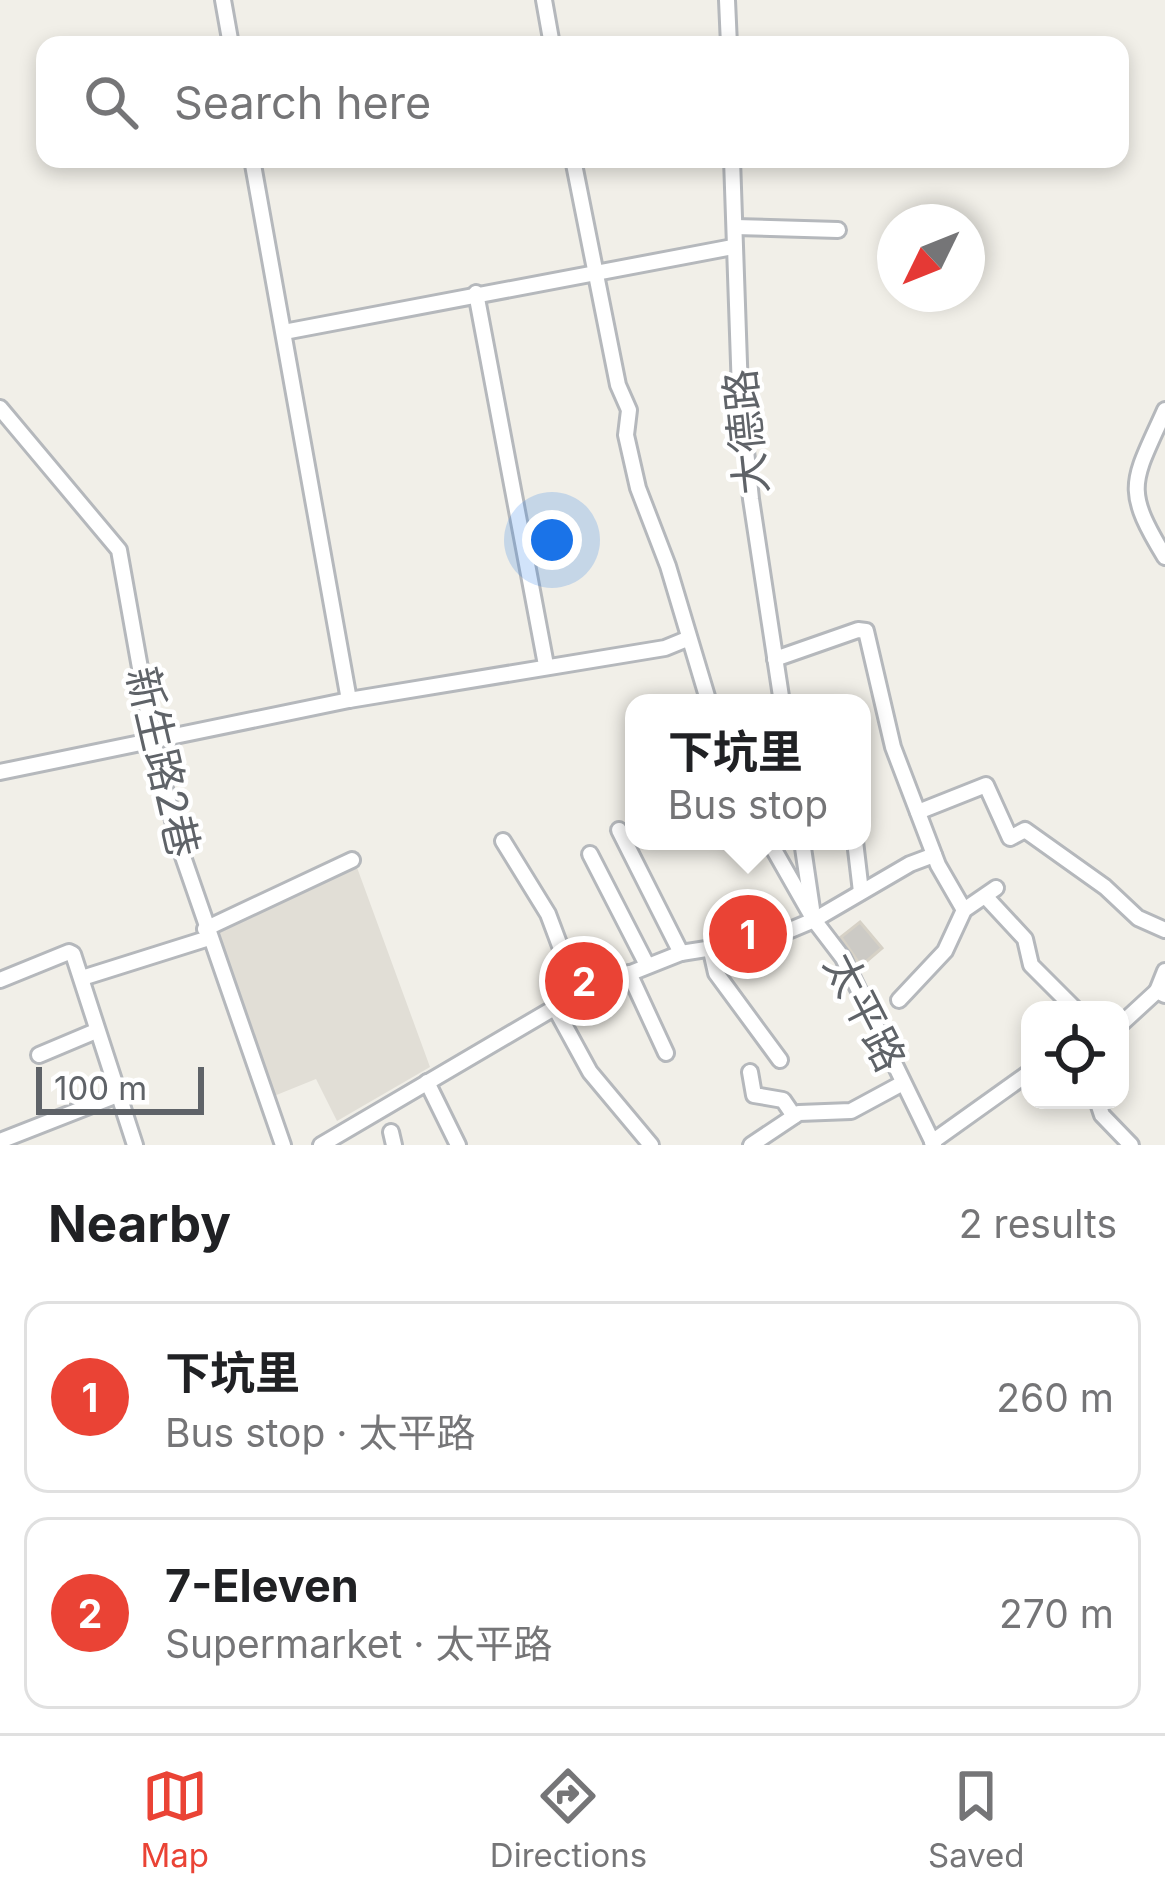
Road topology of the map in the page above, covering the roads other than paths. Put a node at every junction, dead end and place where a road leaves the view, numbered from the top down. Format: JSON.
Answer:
{"nodes":[{"id":1,"x":223,"y":0,"type":"edge"},
{"id":2,"x":544,"y":0,"type":"edge"},
{"id":3,"x":727,"y":0,"type":"edge"},
{"id":4,"x":229,"y":36,"type":"edge"},
{"id":5,"x":550,"y":36,"type":"edge"},
{"id":6,"x":729,"y":36,"type":"edge"},
{"id":7,"x":254,"y":168,"type":"edge"},
{"id":8,"x":575,"y":168,"type":"edge"},
{"id":9,"x":732,"y":168,"type":"edge"},
{"id":10,"x":735,"y":227,"type":"junction"},
{"id":11,"x":838,"y":230,"type":"dead end"},
{"id":12,"x":733,"y":247,"type":"junction"},
{"id":13,"x":594,"y":273,"type":"junction"},
{"id":14,"x":476,"y":293,"type":"junction"},
{"id":15,"x":284,"y":332,"type":"junction"},
{"id":16,"x":0,"y":408,"type":"edge"},
{"id":17,"x":1165,"y":410,"type":"edge"},
{"id":18,"x":1165,"y":557,"type":"edge"},
{"id":19,"x":687,"y":639,"type":"junction"},
{"id":20,"x":775,"y":658,"type":"junction"},
{"id":21,"x":545,"y":665,"type":"junction"},
{"id":22,"x":706,"y":694,"type":"edge"},
{"id":23,"x":781,"y":694,"type":"edge"},
{"id":24,"x":349,"y":700,"type":"junction"},
{"id":25,"x":154,"y":741,"type":"junction"},
{"id":26,"x":0,"y":772,"type":"edge"},
{"id":27,"x":918,"y":812,"type":"junction"},
{"id":28,"x":619,"y":830,"type":"dead end"},
{"id":29,"x":503,"y":842,"type":"dead end"},
{"id":30,"x":625,"y":842,"type":"edge"},
{"id":31,"x":629,"y":850,"type":"edge"},
{"id":32,"x":774,"y":850,"type":"edge"},
{"id":33,"x":803,"y":850,"type":"edge"},
{"id":34,"x":856,"y":850,"type":"edge"},
{"id":35,"x":590,"y":854,"type":"dead end"},
{"id":36,"x":934,"y":855,"type":"junction"},
{"id":37,"x":352,"y":860,"type":"dead end"},
{"id":38,"x":861,"y":892,"type":"junction"},
{"id":39,"x":964,"y":910,"type":"junction"},
{"id":40,"x":814,"y":920,"type":"junction"},
{"id":41,"x":1165,"y":930,"type":"edge"},
{"id":42,"x":207,"y":933,"type":"junction"},
{"id":43,"x":711,"y":951,"type":"junction"},
{"id":44,"x":681,"y":953,"type":"junction"},
{"id":45,"x":646,"y":965,"type":"junction"},
{"id":46,"x":1165,"y":971,"type":"edge"},
{"id":47,"x":629,"y":973,"type":"junction"},
{"id":48,"x":82,"y":977,"type":"junction"},
{"id":49,"x":0,"y":980,"type":"edge"},
{"id":50,"x":1161,"y":993,"type":"edge"},
{"id":51,"x":578,"y":994,"type":"junction"},
{"id":52,"x":898,"y":1000,"type":"dead end"},
{"id":53,"x":1067,"y":1001,"type":"edge"},
{"id":54,"x":555,"y":1008,"type":"junction"},
{"id":55,"x":1129,"y":1017,"type":"edge"},
{"id":56,"x":96,"y":1031,"type":"junction"},
{"id":57,"x":666,"y":1053,"type":"dead end"},
{"id":58,"x":39,"y":1055,"type":"dead end"},
{"id":59,"x":780,"y":1060,"type":"dead end"},
{"id":60,"x":749,"y":1072,"type":"dead end"},
{"id":61,"x":1021,"y":1079,"type":"edge"},
{"id":62,"x":427,"y":1082,"type":"junction"},
{"id":63,"x":901,"y":1084,"type":"junction"},
{"id":64,"x":120,"y":1094,"type":"junction"},
{"id":65,"x":1100,"y":1109,"type":"edge"},
{"id":66,"x":794,"y":1116,"type":"junction"},
{"id":67,"x":0,"y":1141,"type":"edge"},
{"id":68,"x":933,"y":1143,"type":"edge"},
{"id":69,"x":135,"y":1145,"type":"edge"},
{"id":70,"x":284,"y":1145,"type":"edge"},
{"id":71,"x":321,"y":1145,"type":"edge"},
{"id":72,"x":458,"y":1145,"type":"edge"},
{"id":73,"x":651,"y":1145,"type":"edge"},
{"id":74,"x":751,"y":1145,"type":"edge"},
{"id":75,"x":1131,"y":1145,"type":"edge"}],
"edges":[{"from":1,"to":4,"type":"street"},
{"from":2,"to":5,"type":"street"},
{"from":3,"to":6,"type":"street"},
{"from":7,"to":15,"type":"street"},
{"from":8,"to":13,"type":"street"},
{"from":9,"to":10,"type":"street","name":"大德路"},
{"from":10,"to":11,"type":"street"},
{"from":10,"to":12,"type":"street","name":"大德路"},
{"from":12,"to":13,"type":"street"},
{"from":12,"to":20,"type":"street","name":"大德路"},
{"from":13,"to":14,"type":"street"},
{"from":13,"to":19,"type":"street"},
{"from":14,"to":15,"type":"street"},
{"from":14,"to":21,"type":"street"},
{"from":15,"to":24,"type":"street"},
{"from":16,"to":25,"type":"street","name":"新生路2巷"},
{"from":17,"to":18,"type":"street"},
{"from":19,"to":21,"type":"street"},
{"from":19,"to":22,"type":"street"},
{"from":20,"to":23,"type":"street","name":"大德路"},
{"from":20,"to":27,"type":"street"},
{"from":21,"to":24,"type":"street"},
{"from":24,"to":25,"type":"street"},
{"from":25,"to":26,"type":"street"},
{"from":25,"to":42,"type":"street","name":"新生路2巷"},
{"from":27,"to":36,"type":"street"},
{"from":27,"to":41,"type":"street"},
{"from":28,"to":30,"type":"street"},
{"from":29,"to":51,"type":"street"},
{"from":31,"to":44,"type":"street"},
{"from":32,"to":40,"type":"street"},
{"from":33,"to":40,"type":"street"},
{"from":34,"to":38,"type":"street"},
{"from":35,"to":45,"type":"street"},
{"from":36,"to":38,"type":"street"},
{"from":36,"to":39,"type":"street"},
{"from":37,"to":42,"type":"street"},
{"from":38,"to":40,"type":"street"},
{"from":39,"to":52,"type":"street"},
{"from":39,"to":53,"type":"street"},
{"from":40,"to":43,"type":"street","name":"太平路"},
{"from":40,"to":63,"type":"street","name":"太平路"},
{"from":42,"to":48,"type":"street"},
{"from":42,"to":70,"type":"street","name":"新生路2巷"},
{"from":43,"to":44,"type":"street","name":"太平路"},
{"from":43,"to":59,"type":"street"},
{"from":44,"to":45,"type":"street","name":"太平路"},
{"from":45,"to":47,"type":"street","name":"太平路"},
{"from":46,"to":50,"type":"street"},
{"from":47,"to":51,"type":"street","name":"太平路"},
{"from":47,"to":57,"type":"street"},
{"from":48,"to":49,"type":"street"},
{"from":48,"to":56,"type":"street"},
{"from":50,"to":55,"type":"street"},
{"from":51,"to":54,"type":"street","name":"太平路"},
{"from":54,"to":62,"type":"street","name":"太平路"},
{"from":54,"to":73,"type":"street"},
{"from":56,"to":58,"type":"street"},
{"from":56,"to":64,"type":"street"},
{"from":60,"to":66,"type":"street"},
{"from":61,"to":68,"type":"street"},
{"from":62,"to":71,"type":"street","name":"太平路"},
{"from":62,"to":72,"type":"street"},
{"from":63,"to":66,"type":"street"},
{"from":63,"to":68,"type":"street","name":"太平路"},
{"from":64,"to":67,"type":"street"},
{"from":64,"to":69,"type":"street"},
{"from":65,"to":75,"type":"street"},
{"from":66,"to":74,"type":"street"}]}
